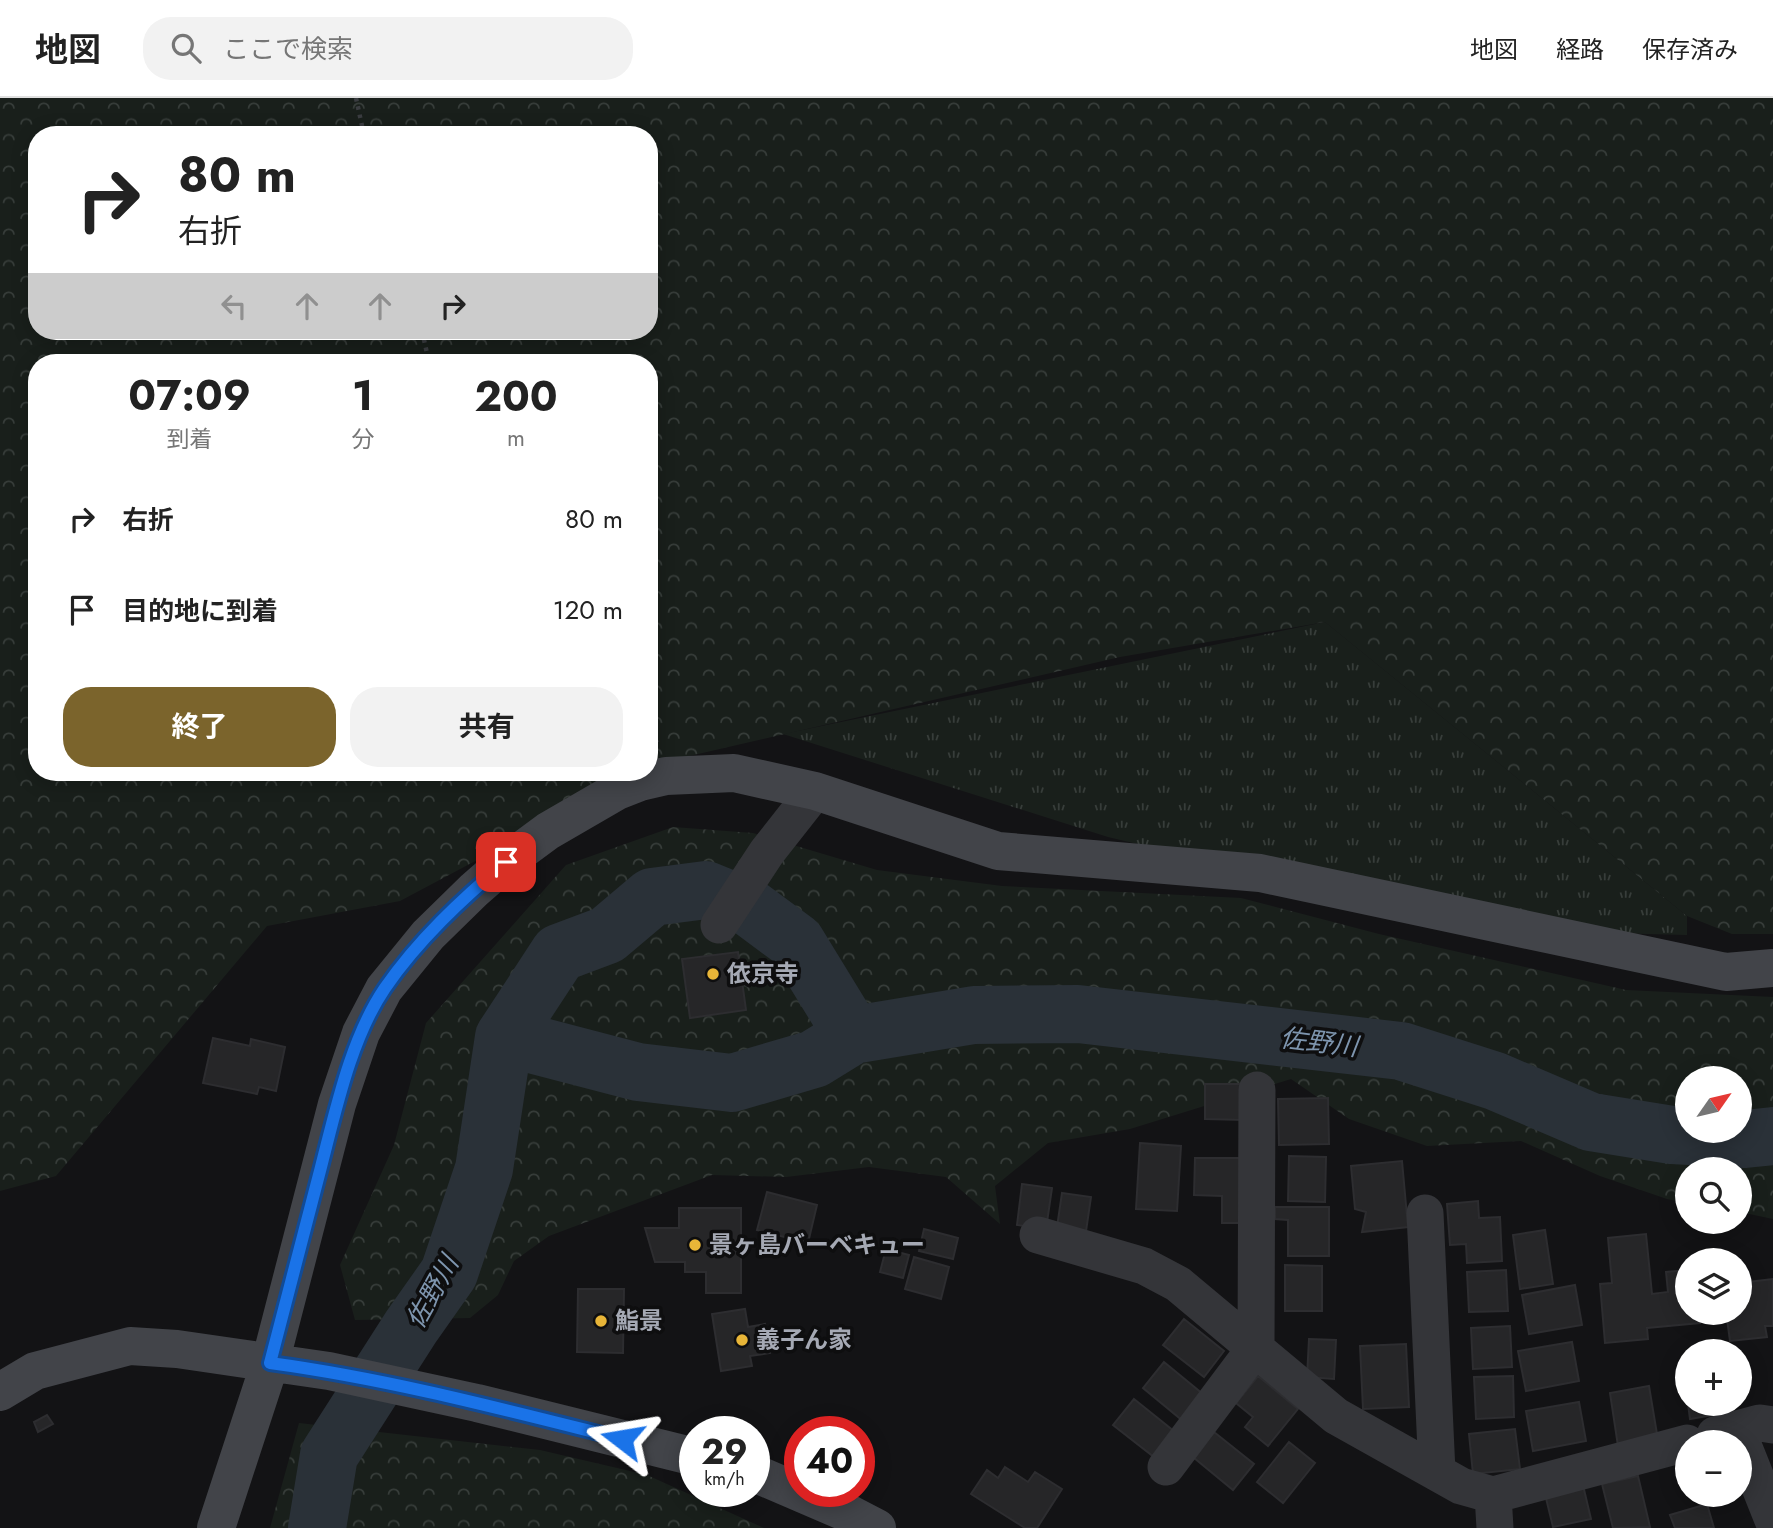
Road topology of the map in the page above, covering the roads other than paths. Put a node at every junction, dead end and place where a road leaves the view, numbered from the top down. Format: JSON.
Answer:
{"nodes":[{"id":1,"x":658,"y":778,"type":"edge"},
{"id":2,"x":644,"y":781,"type":"edge"},
{"id":3,"x":815,"y":791,"type":"junction"},
{"id":4,"x":719,"y":925,"type":"dead end"},
{"id":5,"x":1773,"y":968,"type":"edge"},
{"id":6,"x":1257,"y":1090,"type":"dead end"},
{"id":7,"x":1425,"y":1213,"type":"dead end"},
{"id":8,"x":1038,"y":1235,"type":"dead end"},
{"id":9,"x":1256,"y":1347,"type":"junction"},
{"id":10,"x":270,"y":1363,"type":"junction"},
{"id":11,"x":0,"y":1392,"type":"edge"},
{"id":12,"x":1773,"y":1425,"type":"edge"},
{"id":13,"x":1737,"y":1430,"type":"edge"},
{"id":14,"x":1675,"y":1447,"type":"edge"},
{"id":15,"x":679,"y":1453,"type":"edge"},
{"id":16,"x":1166,"y":1467,"type":"dead end"},
{"id":17,"x":1752,"y":1468,"type":"edge"},
{"id":18,"x":1437,"y":1472,"type":"junction"},
{"id":19,"x":770,"y":1480,"type":"edge"},
{"id":20,"x":1494,"y":1512,"type":"edge"},
{"id":21,"x":1773,"y":1520,"type":"edge"},
{"id":22,"x":216,"y":1528,"type":"edge"},
{"id":23,"x":877,"y":1528,"type":"edge"}],
"edges":[{"from":1,"to":3,"type":"street"},
{"from":2,"to":10,"type":"street"},
{"from":3,"to":4,"type":"street"},
{"from":3,"to":5,"type":"street"},
{"from":6,"to":9,"type":"street"},
{"from":7,"to":18,"type":"street"},
{"from":8,"to":9,"type":"street"},
{"from":9,"to":16,"type":"street"},
{"from":9,"to":18,"type":"street"},
{"from":10,"to":11,"type":"street"},
{"from":10,"to":15,"type":"street"},
{"from":10,"to":22,"type":"street"},
{"from":12,"to":13,"type":"street"},
{"from":14,"to":20,"type":"street"},
{"from":17,"to":21,"type":"street"},
{"from":18,"to":20,"type":"street"},
{"from":19,"to":23,"type":"street"}]}
